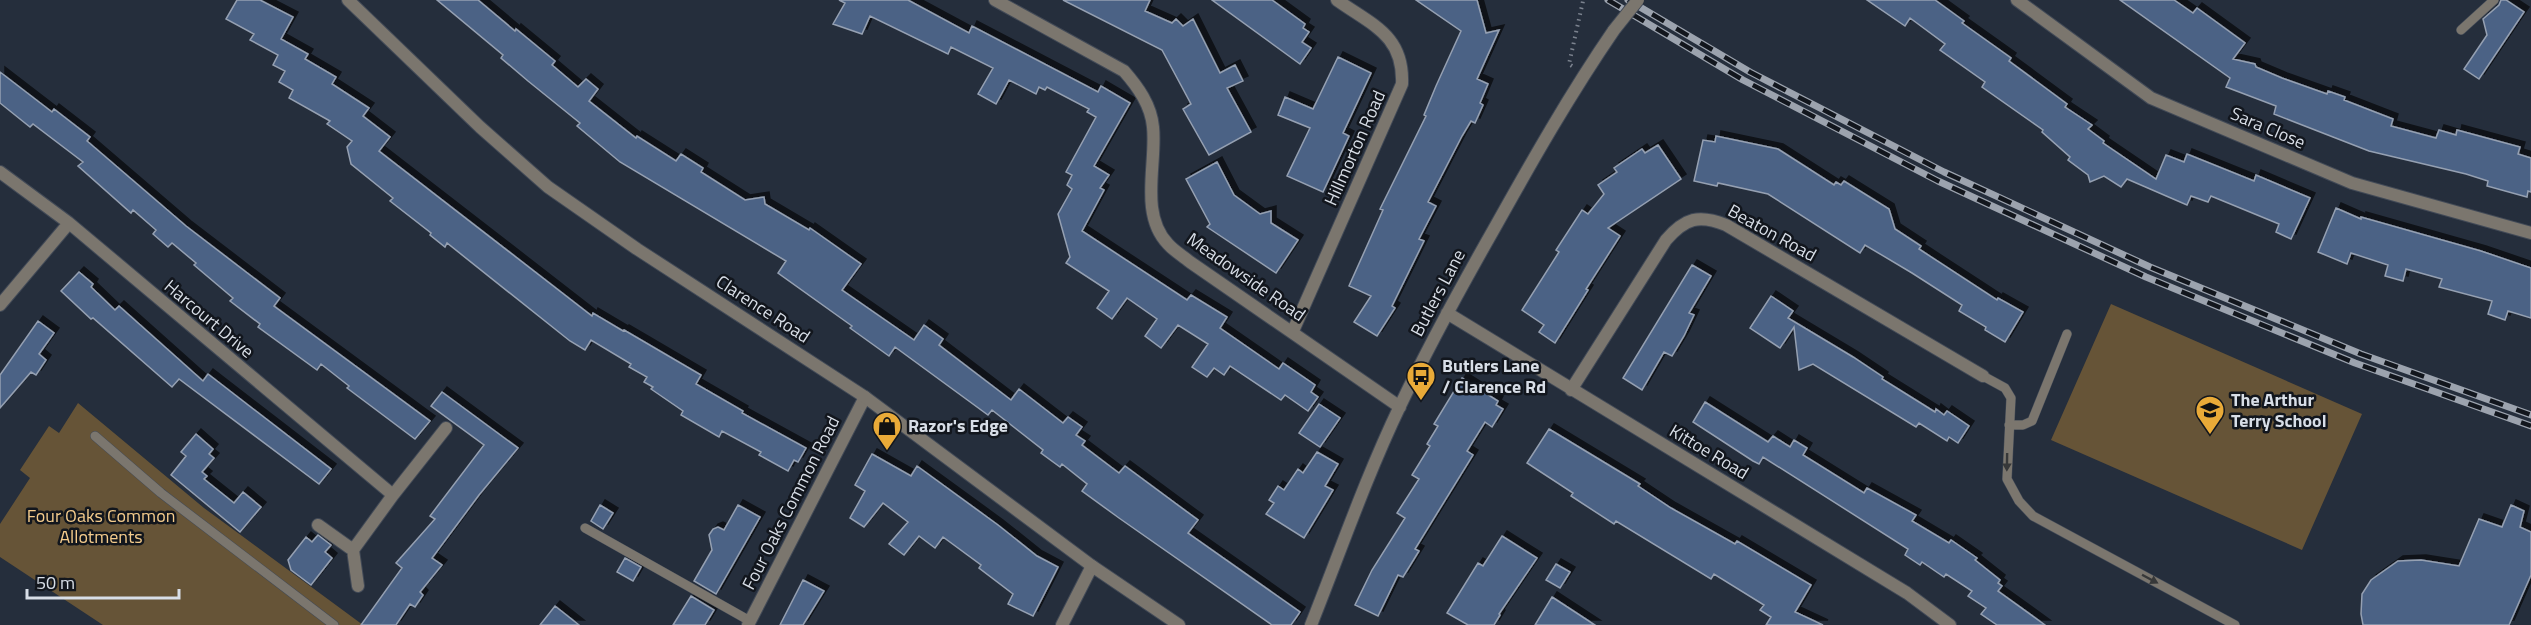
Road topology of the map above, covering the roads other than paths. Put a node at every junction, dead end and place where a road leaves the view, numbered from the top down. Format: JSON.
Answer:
{"nodes":[{"id":1,"x":348,"y":0,"type":"edge"},
{"id":2,"x":995,"y":0,"type":"edge"},
{"id":3,"x":1337,"y":0,"type":"edge"},
{"id":4,"x":1638,"y":0,"type":"edge"},
{"id":5,"x":2017,"y":0,"type":"edge"},
{"id":6,"x":2494,"y":0,"type":"edge"},
{"id":7,"x":2462,"y":30,"type":"dead end"},
{"id":8,"x":0,"y":172,"type":"edge"},
{"id":9,"x":69,"y":223,"type":"junction"},
{"id":10,"x":2531,"y":233,"type":"edge"},
{"id":11,"x":0,"y":304,"type":"edge"},
{"id":12,"x":1447,"y":313,"type":"junction"},
{"id":13,"x":1293,"y":331,"type":"junction"},
{"id":14,"x":2067,"y":334,"type":"dead end"},
{"id":15,"x":1983,"y":376,"type":"joint"},
{"id":16,"x":1571,"y":390,"type":"junction"},
{"id":17,"x":865,"y":397,"type":"junction"},
{"id":18,"x":1400,"y":407,"type":"junction"},
{"id":19,"x":2009,"y":425,"type":"junction"},
{"id":20,"x":446,"y":428,"type":"dead end"},
{"id":21,"x":95,"y":436,"type":"dead end"},
{"id":22,"x":393,"y":495,"type":"junction"},
{"id":23,"x":318,"y":525,"type":"dead end"},
{"id":24,"x":585,"y":528,"type":"dead end"},
{"id":25,"x":353,"y":549,"type":"junction"},
{"id":26,"x":1092,"y":566,"type":"junction"},
{"id":27,"x":358,"y":586,"type":"dead end"},
{"id":28,"x":749,"y":623,"type":"edge"},
{"id":29,"x":334,"y":625,"type":"edge"},
{"id":30,"x":1062,"y":625,"type":"edge"},
{"id":31,"x":1179,"y":625,"type":"edge"},
{"id":32,"x":1311,"y":625,"type":"edge"},
{"id":33,"x":1950,"y":625,"type":"edge"},
{"id":34,"x":2235,"y":625,"type":"edge"}],
"edges":[{"from":1,"to":17,"type":"street","name":"Clarence Road"},
{"from":2,"to":13,"type":"street","name":"Meadowside Road"},
{"from":3,"to":13,"type":"street","name":"Hillmorton Road"},
{"from":4,"to":12,"type":"street","name":"Butlers Lane","bridge":true},
{"from":5,"to":10,"type":"street","name":"Sara Close"},
{"from":6,"to":7,"type":"lane"},
{"from":8,"to":9,"type":"street","name":"Harcourt Drive"},
{"from":9,"to":11,"type":"street"},
{"from":9,"to":22,"type":"street","name":"Harcourt Drive"},
{"from":12,"to":16,"type":"street","name":"Kittoe Road"},
{"from":12,"to":18,"type":"street","name":"Butlers Lane"},
{"from":13,"to":18,"type":"street","name":"Meadowside Road"},
{"from":14,"to":19,"type":"lane"},
{"from":15,"to":16,"type":"street","name":"Beaton Road"},
{"from":15,"to":19,"type":"lane"},
{"from":16,"to":33,"type":"street","name":"Kittoe Road"},
{"from":17,"to":26,"type":"street","name":"Clarence Road"},
{"from":17,"to":28,"type":"street","name":"Four Oaks Common Road"},
{"from":18,"to":32,"type":"street","name":"Butlers Lane"},
{"from":19,"to":34,"type":"lane","one_way":true},
{"from":20,"to":22,"type":"street"},
{"from":21,"to":29,"type":"lane"},
{"from":22,"to":25,"type":"street"},
{"from":23,"to":25,"type":"street"},
{"from":24,"to":28,"type":"lane"},
{"from":25,"to":27,"type":"street"},
{"from":26,"to":30,"type":"street"},
{"from":26,"to":31,"type":"street","name":"Clarence Road"}]}
